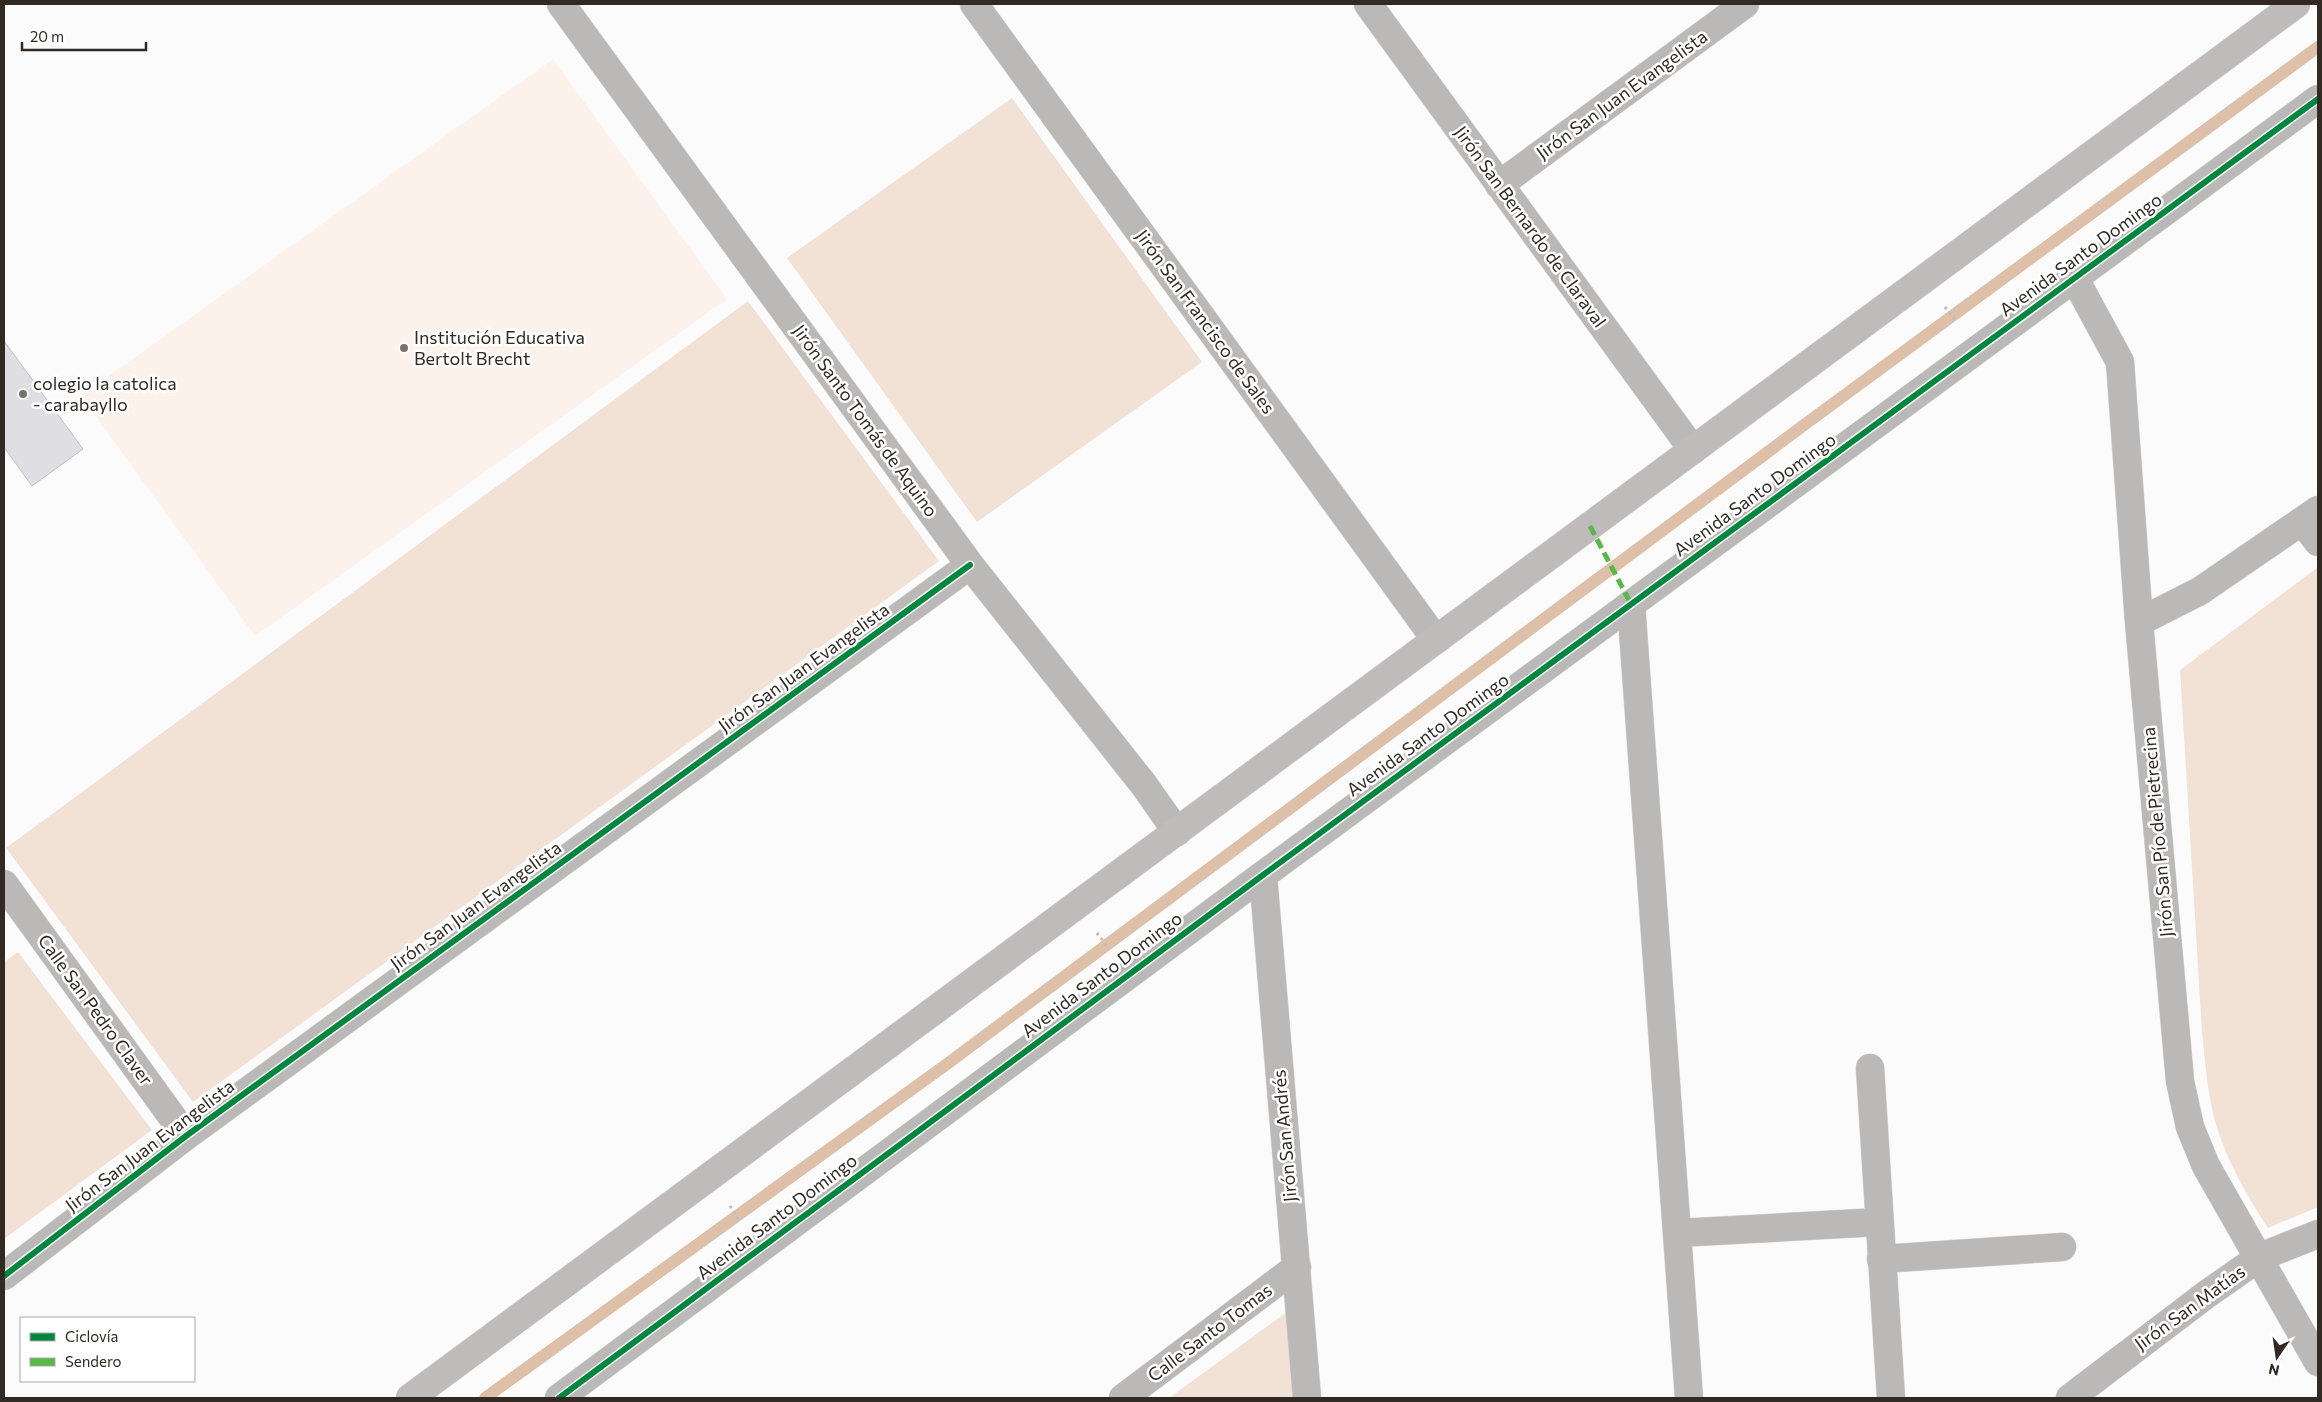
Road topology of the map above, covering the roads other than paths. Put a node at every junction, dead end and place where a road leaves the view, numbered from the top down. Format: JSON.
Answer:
{"nodes":[{"id":1,"x":561,"y":4,"type":"edge"},
{"id":2,"x":974,"y":4,"type":"edge"},
{"id":3,"x":1368,"y":4,"type":"edge"},
{"id":4,"x":1745,"y":4,"type":"edge"},
{"id":5,"x":2296,"y":4,"type":"edge"},
{"id":6,"x":2318,"y":99,"type":"edge"},
{"id":7,"x":1499,"y":185,"type":"junction"},
{"id":8,"x":2075,"y":279,"type":"junction"},
{"id":9,"x":1693,"y":450,"type":"junction"},
{"id":10,"x":2313,"y":524,"type":"edge"},
{"id":11,"x":970,"y":565,"type":"junction"},
{"id":12,"x":1631,"y":604,"type":"junction"},
{"id":13,"x":2139,"y":622,"type":"junction"},
{"id":14,"x":1436,"y":640,"type":"junction"},
{"id":15,"x":1177,"y":832,"type":"junction"},
{"id":16,"x":1263,"y":875,"type":"junction"},
{"id":17,"x":4,"y":884,"type":"edge"},
{"id":18,"x":1870,"y":1068,"type":"dead end"},
{"id":19,"x":186,"y":1136,"type":"junction"},
{"id":20,"x":1879,"y":1222,"type":"junction"},
{"id":21,"x":1678,"y":1233,"type":"junction"},
{"id":22,"x":2318,"y":1234,"type":"edge"},
{"id":23,"x":2062,"y":1247,"type":"dead end"},
{"id":24,"x":2260,"y":1257,"type":"junction"},
{"id":25,"x":1881,"y":1259,"type":"junction"},
{"id":26,"x":1297,"y":1267,"type":"junction"},
{"id":27,"x":4,"y":1276,"type":"edge"},
{"id":28,"x":2318,"y":1362,"type":"edge"},
{"id":29,"x":410,"y":1398,"type":"edge"},
{"id":30,"x":559,"y":1398,"type":"edge"},
{"id":31,"x":1123,"y":1398,"type":"edge"},
{"id":32,"x":1308,"y":1398,"type":"edge"},
{"id":33,"x":1689,"y":1398,"type":"edge"},
{"id":34,"x":1891,"y":1398,"type":"edge"},
{"id":35,"x":2070,"y":1398,"type":"edge"}],
"edges":[{"from":1,"to":11,"type":"street","name":"Jirón Santo Tomás de Aquino"},
{"from":2,"to":14,"type":"street","name":"Jirón San Francisco de Sales"},
{"from":3,"to":7,"type":"street","name":"Jirón San Bernardo de Claraval"},
{"from":4,"to":7,"type":"street","name":"Jirón San Juan Evangelista"},
{"from":5,"to":9,"type":"main road"},
{"from":6,"to":8,"type":"street","name":"Avenida Santo Domingo"},
{"from":7,"to":9,"type":"street","name":"Jirón San Bernardo de Claraval"},
{"from":8,"to":12,"type":"street","name":"Avenida Santo Domingo"},
{"from":8,"to":13,"type":"street","name":"Jirón San Pío de Pietrecina"},
{"from":9,"to":14,"type":"main road"},
{"from":10,"to":13,"type":"street"},
{"from":11,"to":15,"type":"street","name":"Jirón Santo Tomás de Aquino"},
{"from":11,"to":19,"type":"street","name":"Jirón San Juan Evangelista"},
{"from":12,"to":16,"type":"street","name":"Avenida Santo Domingo"},
{"from":12,"to":21,"type":"street"},
{"from":13,"to":24,"type":"street","name":"Jirón San Pío de Pietrecina"},
{"from":14,"to":15,"type":"main road"},
{"from":15,"to":29,"type":"main road"},
{"from":16,"to":26,"type":"street","name":"Jirón San Andrés"},
{"from":16,"to":30,"type":"street","name":"Avenida Santo Domingo"},
{"from":17,"to":19,"type":"street","name":"Calle San Pedro Claver"},
{"from":18,"to":20,"type":"street"},
{"from":19,"to":27,"type":"street","name":"Jirón San Juan Evangelista"},
{"from":20,"to":21,"type":"street"},
{"from":20,"to":25,"type":"street"},
{"from":21,"to":33,"type":"street"},
{"from":22,"to":24,"type":"street","name":"Jirón San Matías"},
{"from":23,"to":25,"type":"street"},
{"from":24,"to":28,"type":"street","name":"Jirón San Pío de Pietrecina"},
{"from":24,"to":35,"type":"street","name":"Jirón San Matías"},
{"from":25,"to":34,"type":"street"},
{"from":26,"to":31,"type":"street","name":"Calle Santo Tomas"},
{"from":26,"to":32,"type":"street","name":"Jirón San Andrés"}]}
